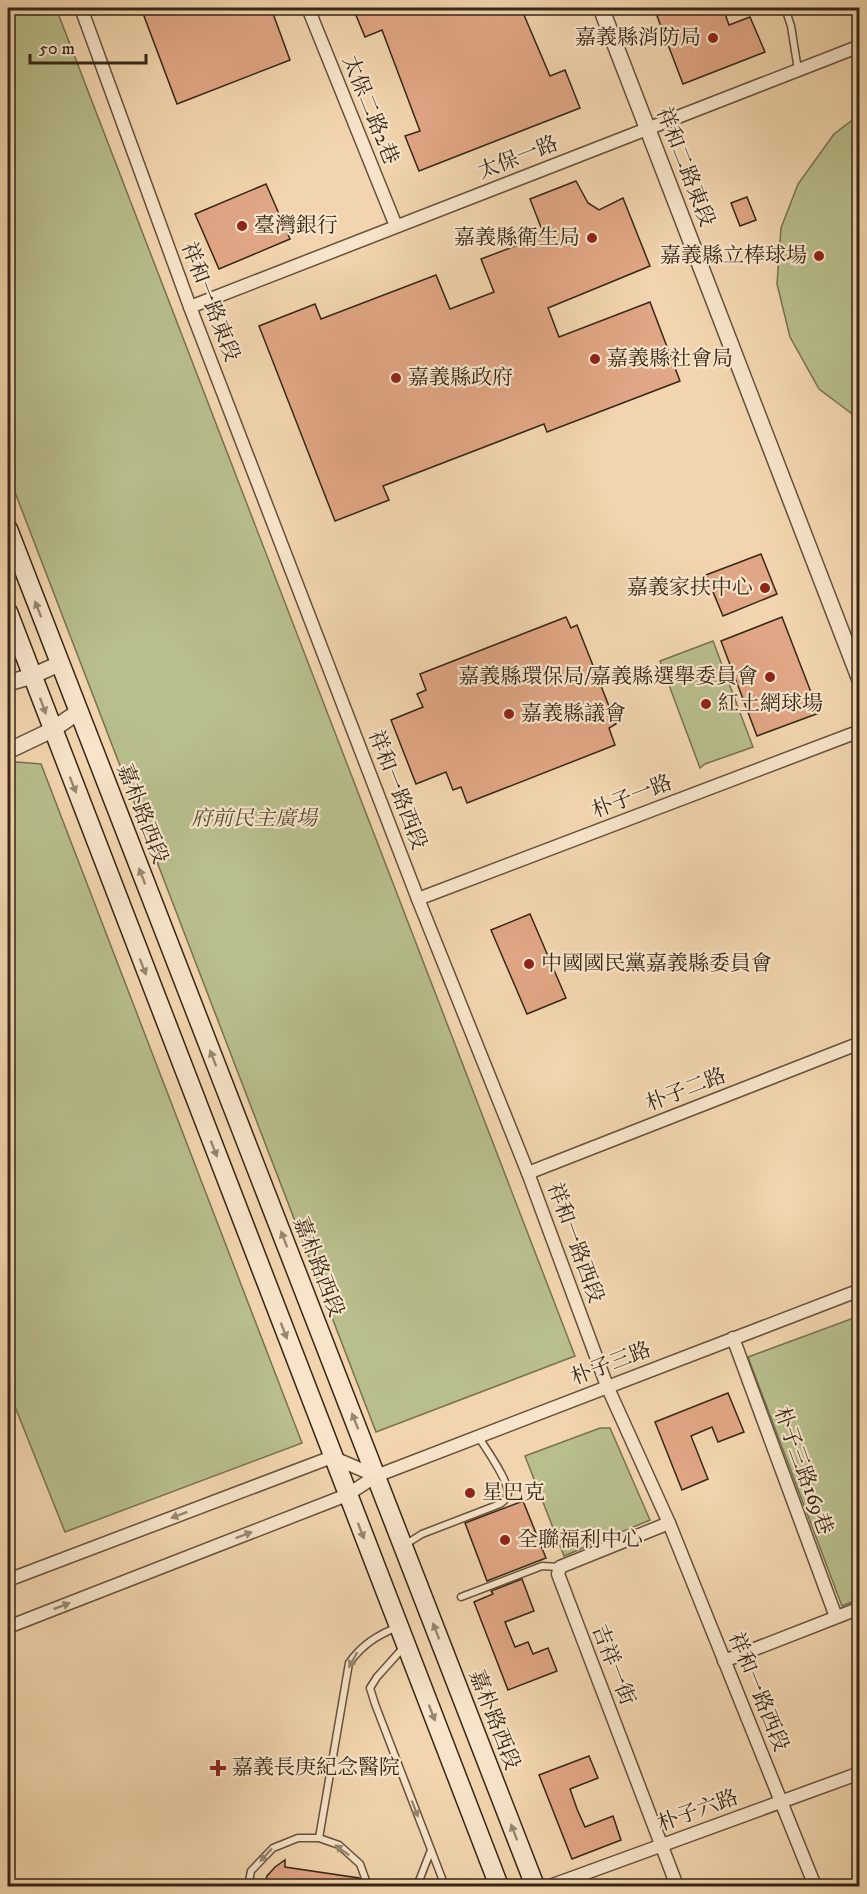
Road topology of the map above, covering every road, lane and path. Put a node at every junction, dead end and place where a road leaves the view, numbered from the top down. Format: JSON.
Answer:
{"nodes":[{"id":1,"x":81,"y":8,"type":"edge"},
{"id":2,"x":308,"y":8,"type":"edge"},
{"id":3,"x":601,"y":8,"type":"edge"},
{"id":4,"x":785,"y":8,"type":"edge"},
{"id":5,"x":860,"y":46,"type":"edge"},
{"id":6,"x":798,"y":70,"type":"junction"},
{"id":7,"x":648,"y":129,"type":"junction"},
{"id":8,"x":396,"y":226,"type":"junction"},
{"id":9,"x":190,"y":307,"type":"junction"},
{"id":10,"x":8,"y":529,"type":"edge"},
{"id":11,"x":306,"y":609,"type":"joint"},
{"id":12,"x":8,"y":612,"type":"edge"},
{"id":13,"x":59,"y":664,"type":"junction"},
{"id":14,"x":32,"y":676,"type":"junction"},
{"id":15,"x":860,"y":680,"type":"edge"},
{"id":16,"x":8,"y":683,"type":"edge"},
{"id":17,"x":78,"y":712,"type":"junction"},
{"id":18,"x":52,"y":730,"type":"junction"},
{"id":19,"x":860,"y":730,"type":"edge"},
{"id":20,"x":8,"y":751,"type":"edge"},
{"id":21,"x":417,"y":899,"type":"junction"},
{"id":22,"x":860,"y":1043,"type":"edge"},
{"id":23,"x":528,"y":1173,"type":"junction"},
{"id":24,"x":860,"y":1290,"type":"edge"},
{"id":25,"x":733,"y":1338,"type":"junction"},
{"id":26,"x":607,"y":1386,"type":"junction"},
{"id":27,"x":478,"y":1436,"type":"junction"},
{"id":28,"x":332,"y":1457,"type":"junction"},
{"id":29,"x":376,"y":1476,"type":"junction"},
{"id":30,"x":347,"y":1496,"type":"junction"},
{"id":31,"x":669,"y":1523,"type":"junction"},
{"id":32,"x":403,"y":1546,"type":"junction"},
{"id":33,"x":560,"y":1567,"type":"junction"},
{"id":34,"x":8,"y":1580,"type":"edge"},
{"id":35,"x":461,"y":1597,"type":"dead end"},
{"id":36,"x":860,"y":1608,"type":"edge"},
{"id":37,"x":836,"y":1617,"type":"junction"},
{"id":38,"x":398,"y":1626,"type":"junction"},
{"id":39,"x":8,"y":1627,"type":"edge"},
{"id":40,"x":405,"y":1645,"type":"junction"},
{"id":41,"x":724,"y":1661,"type":"junction"},
{"id":42,"x":860,"y":1773,"type":"edge"},
{"id":43,"x":781,"y":1802,"type":"junction"},
{"id":44,"x":319,"y":1838,"type":"junction"},
{"id":45,"x":661,"y":1846,"type":"junction"},
{"id":46,"x":431,"y":1849,"type":"junction"},
{"id":47,"x":248,"y":1887,"type":"edge"},
{"id":48,"x":368,"y":1887,"type":"edge"},
{"id":49,"x":417,"y":1887,"type":"edge"},
{"id":50,"x":445,"y":1887,"type":"edge"},
{"id":51,"x":499,"y":1887,"type":"edge"},
{"id":52,"x":535,"y":1887,"type":"edge"},
{"id":53,"x":550,"y":1887,"type":"edge"},
{"id":54,"x":676,"y":1887,"type":"edge"},
{"id":55,"x":815,"y":1887,"type":"edge"}],
"edges":[{"from":1,"to":9,"type":"street","name":"祥和一路東段"},
{"from":2,"to":8,"type":"street","name":"太保二路2巷"},
{"from":3,"to":7,"type":"street","name":"祥和二路東段"},
{"from":4,"to":6,"type":"lane"},
{"from":5,"to":6,"type":"street","name":"太保一路"},
{"from":6,"to":7,"type":"street","name":"太保一路"},
{"from":7,"to":8,"type":"street","name":"太保一路"},
{"from":7,"to":15,"type":"street","name":"祥和二路東段"},
{"from":8,"to":9,"type":"street","name":"太保一路"},
{"from":9,"to":11,"type":"street","name":"祥和一路東段"},
{"from":13,"to":10,"type":"main road","name":"嘉朴路西段","one_way":true},
{"from":11,"to":21,"type":"street","name":"祥和一路西段"},
{"from":12,"to":14,"type":"main road"},
{"from":13,"to":14,"type":"street"},
{"from":13,"to":17,"type":"main road","name":"嘉朴路西段"},
{"from":14,"to":16,"type":"street"},
{"from":14,"to":18,"type":"main road","one_way":true},
{"from":17,"to":18,"type":"street"},
{"from":29,"to":17,"type":"main road","name":"嘉朴路西段","one_way":true},
{"from":18,"to":20,"type":"street"},
{"from":18,"to":28,"type":"main road","one_way":true},
{"from":19,"to":21,"type":"street","name":"朴子一路"},
{"from":21,"to":23,"type":"street","name":"祥和一路西段"},
{"from":22,"to":23,"type":"street","name":"朴子二路"},
{"from":23,"to":26,"type":"street","name":"祥和一路西段"},
{"from":24,"to":25,"type":"street","name":"朴子三路"},
{"from":25,"to":26,"type":"street","name":"朴子三路"},
{"from":25,"to":37,"type":"street","name":"朴子三路169巷"},
{"from":26,"to":27,"type":"street","name":"朴子三路"},
{"from":26,"to":31,"type":"street","name":"祥和一路西段"},
{"from":27,"to":29,"type":"street","name":"朴子三路"},
{"from":27,"to":32,"type":"lane"},
{"from":28,"to":29,"type":"street"},
{"from":28,"to":30,"type":"main road"},
{"from":28,"to":34,"type":"street","one_way":true},
{"from":29,"to":30,"type":"street","name":"朴子三路"},
{"from":29,"to":32,"type":"main road","name":"嘉朴路西段"},
{"from":30,"to":38,"type":"main road","one_way":true},
{"from":39,"to":30,"type":"street","name":"朴子三路","one_way":true},
{"from":31,"to":33,"type":"street"},
{"from":31,"to":41,"type":"street","name":"祥和一路西段"},
{"from":52,"to":32,"type":"main road","name":"嘉朴路西段","one_way":true},
{"from":33,"to":35,"type":"lane"},
{"from":33,"to":45,"type":"street","name":"吉祥一街"},
{"from":36,"to":37,"type":"street"},
{"from":37,"to":41,"type":"street"},
{"from":38,"to":40,"type":"main road"},
{"from":38,"to":44,"type":"lane","one_way":true},
{"from":40,"to":46,"type":"lane","one_way":true},
{"from":40,"to":51,"type":"main road","one_way":true},
{"from":41,"to":43,"type":"street","name":"祥和一路西段"},
{"from":42,"to":43,"type":"street","name":"朴子六路"},
{"from":43,"to":45,"type":"street","name":"朴子六路"},
{"from":43,"to":55,"type":"street","name":"祥和一路西段"},
{"from":44,"to":47,"type":"lane","one_way":true},
{"from":48,"to":44,"type":"lane","one_way":true},
{"from":45,"to":53,"type":"street","name":"朴子六路"},
{"from":45,"to":54,"type":"street","name":"吉祥一街"},
{"from":46,"to":49,"type":"lane"},
{"from":46,"to":50,"type":"lane"}]}
